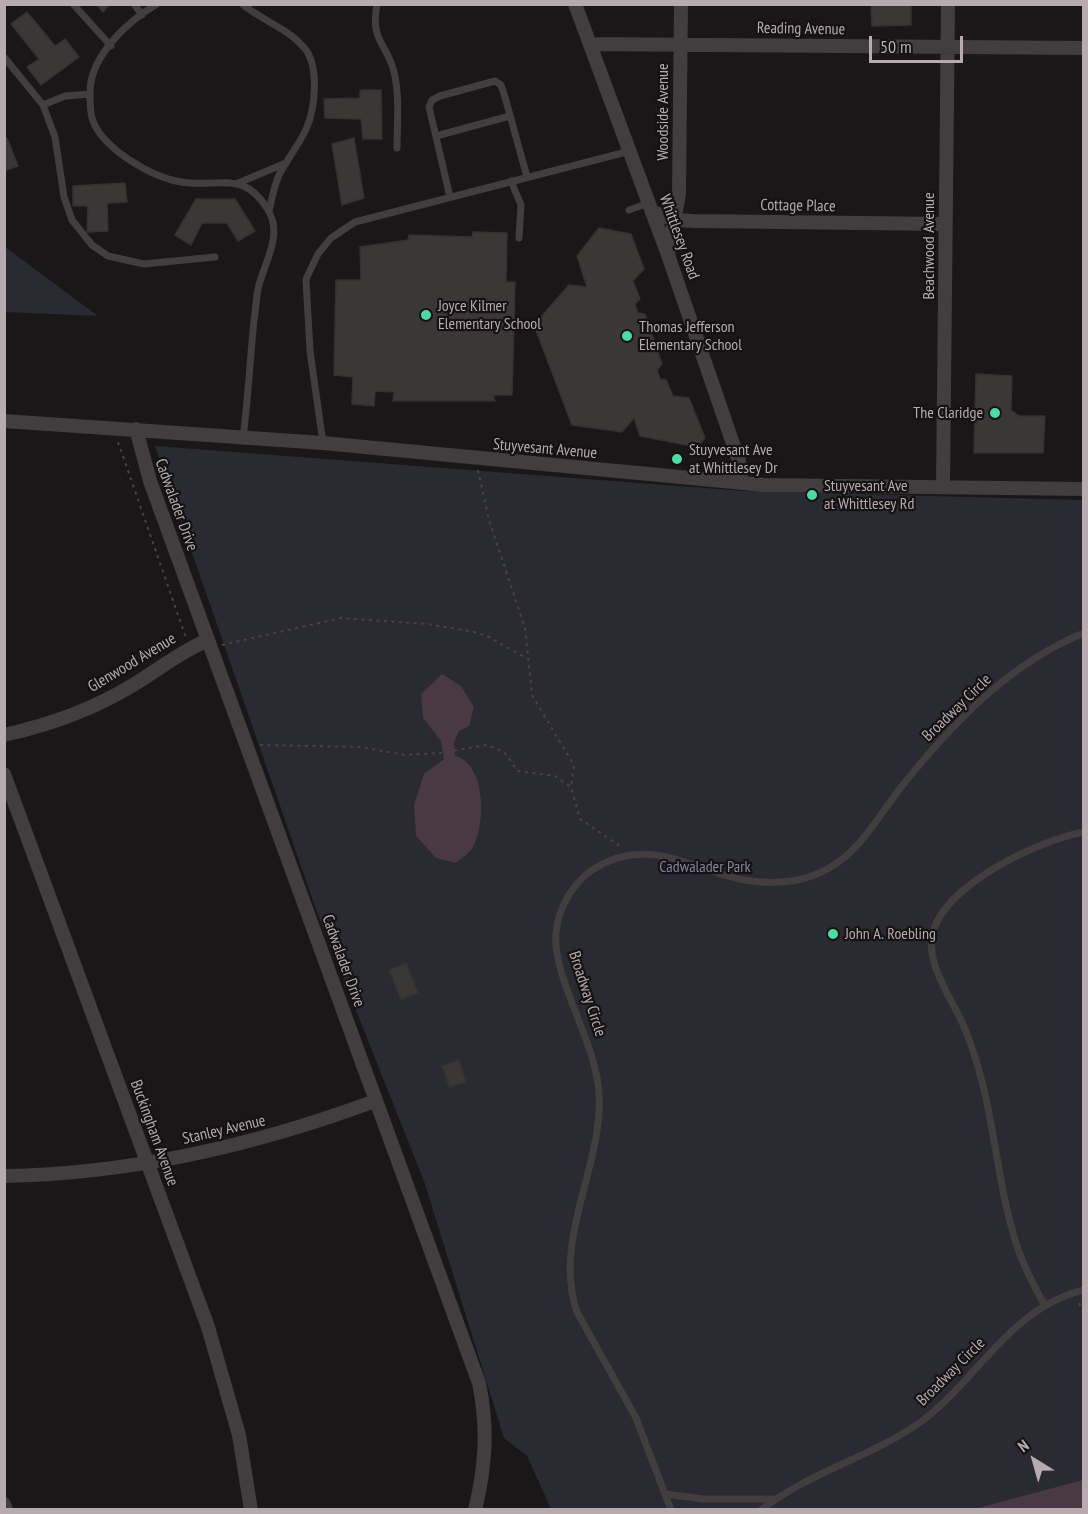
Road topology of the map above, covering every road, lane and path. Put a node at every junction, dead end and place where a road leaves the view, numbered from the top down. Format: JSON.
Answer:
{"nodes":[{"id":1,"x":73,"y":4,"type":"edge"},
{"id":2,"x":134,"y":4,"type":"edge"},
{"id":3,"x":157,"y":4,"type":"edge"},
{"id":4,"x":242,"y":4,"type":"edge"},
{"id":5,"x":377,"y":4,"type":"edge"},
{"id":6,"x":575,"y":4,"type":"edge"},
{"id":7,"x":681,"y":4,"type":"edge"},
{"id":8,"x":948,"y":4,"type":"edge"},
{"id":9,"x":142,"y":15,"type":"junction"},
{"id":10,"x":590,"y":44,"type":"junction"},
{"id":11,"x":680,"y":44,"type":"junction"},
{"id":12,"x":111,"y":46,"type":"junction"},
{"id":13,"x":948,"y":47,"type":"junction"},
{"id":14,"x":1083,"y":48,"type":"edge"},
{"id":15,"x":4,"y":57,"type":"edge"},
{"id":16,"x":90,"y":94,"type":"junction"},
{"id":17,"x":43,"y":105,"type":"junction"},
{"id":18,"x":510,"y":116,"type":"junction"},
{"id":19,"x":435,"y":136,"type":"junction"},
{"id":20,"x":397,"y":148,"type":"dead end"},
{"id":21,"x":630,"y":151,"type":"junction"},
{"id":22,"x":287,"y":162,"type":"junction"},
{"id":23,"x":527,"y":177,"type":"junction"},
{"id":24,"x":511,"y":181,"type":"junction"},
{"id":25,"x":236,"y":184,"type":"junction"},
{"id":26,"x":450,"y":197,"type":"junction"},
{"id":27,"x":651,"y":207,"type":"junction"},
{"id":28,"x":629,"y":210,"type":"dead end"},
{"id":29,"x":269,"y":211,"type":"junction"},
{"id":30,"x":676,"y":220,"type":"junction"},
{"id":31,"x":945,"y":224,"type":"junction"},
{"id":32,"x":519,"y":238,"type":"dead end"},
{"id":33,"x":668,"y":255,"type":"junction"},
{"id":34,"x":215,"y":257,"type":"dead end"},
{"id":35,"x":4,"y":420,"type":"edge"},
{"id":36,"x":136,"y":429,"type":"junction"},
{"id":37,"x":117,"y":438,"type":"dead end"},
{"id":38,"x":243,"y":438,"type":"junction"},
{"id":39,"x":323,"y":443,"type":"junction"},
{"id":40,"x":478,"y":470,"type":"dead end"},
{"id":41,"x":742,"y":483,"type":"junction"},
{"id":42,"x":943,"y":487,"type":"junction"},
{"id":43,"x":1083,"y":489,"type":"edge"},
{"id":44,"x":1083,"y":633,"type":"edge"},
{"id":45,"x":209,"y":644,"type":"junction"},
{"id":46,"x":189,"y":648,"type":"junction"},
{"id":47,"x":526,"y":658,"type":"junction"},
{"id":48,"x":4,"y":735,"type":"edge"},
{"id":49,"x":249,"y":746,"type":"junction"},
{"id":50,"x":4,"y":774,"type":"edge"},
{"id":51,"x":572,"y":787,"type":"junction"},
{"id":52,"x":1083,"y":832,"type":"edge"},
{"id":53,"x":637,"y":854,"type":"junction"},
{"id":54,"x":375,"y":1101,"type":"junction"},
{"id":55,"x":147,"y":1164,"type":"junction"},
{"id":56,"x":4,"y":1176,"type":"edge"},
{"id":57,"x":1083,"y":1290,"type":"edge"},
{"id":58,"x":1044,"y":1304,"type":"junction"},
{"id":59,"x":666,"y":1494,"type":"junction"},
{"id":60,"x":775,"y":1499,"type":"junction"},
{"id":61,"x":4,"y":1504,"type":"edge"},
{"id":62,"x":6,"y":1509,"type":"edge"},
{"id":63,"x":251,"y":1509,"type":"edge"},
{"id":64,"x":475,"y":1509,"type":"edge"},
{"id":65,"x":670,"y":1509,"type":"edge"},
{"id":66,"x":761,"y":1509,"type":"edge"}],
"edges":[{"from":1,"to":12,"type":"lane"},
{"from":2,"to":9,"type":"lane"},
{"from":3,"to":9,"type":"lane"},
{"from":4,"to":22,"type":"lane"},
{"from":5,"to":20,"type":"lane"},
{"from":6,"to":10,"type":"street","name":"Whittlesey Road"},
{"from":7,"to":11,"type":"street","name":"Woodside Avenue"},
{"from":8,"to":13,"type":"street","name":"Beachwood Avenue"},
{"from":9,"to":12,"type":"lane"},
{"from":10,"to":11,"type":"street","name":"Reading Avenue"},
{"from":10,"to":21,"type":"street","name":"Whittlesey Road"},
{"from":11,"to":13,"type":"street","name":"Reading Avenue"},
{"from":11,"to":30,"type":"street","name":"Woodside Avenue"},
{"from":12,"to":16,"type":"lane"},
{"from":13,"to":14,"type":"street","name":"Reading Avenue"},
{"from":13,"to":31,"type":"street","name":"Beachwood Avenue"},
{"from":15,"to":17,"type":"lane"},
{"from":16,"to":17,"type":"lane"},
{"from":16,"to":25,"type":"lane"},
{"from":17,"to":34,"type":"lane"},
{"from":18,"to":19,"type":"lane"},
{"from":18,"to":19,"type":"lane"},
{"from":18,"to":23,"type":"lane"},
{"from":19,"to":26,"type":"lane"},
{"from":21,"to":23,"type":"lane"},
{"from":21,"to":27,"type":"street","name":"Whittlesey Road"},
{"from":22,"to":25,"type":"lane"},
{"from":22,"to":29,"type":"lane"},
{"from":23,"to":24,"type":"lane"},
{"from":24,"to":26,"type":"lane"},
{"from":24,"to":32,"type":"lane"},
{"from":25,"to":29,"type":"lane"},
{"from":26,"to":39,"type":"lane"},
{"from":27,"to":28,"type":"lane"},
{"from":27,"to":30,"type":"street","name":"Cottage Place"},
{"from":27,"to":33,"type":"street","name":"Whittlesey Road"},
{"from":29,"to":38,"type":"lane"},
{"from":30,"to":31,"type":"street","name":"Cottage Place"},
{"from":30,"to":33,"type":"street","name":"Woodside Avenue"},
{"from":31,"to":42,"type":"street","name":"Beachwood Avenue"},
{"from":33,"to":41,"type":"street","name":"Whittlesey Road"},
{"from":35,"to":36,"type":"street","name":"Stuyvesant Avenue"},
{"from":36,"to":38,"type":"street","name":"Stuyvesant Avenue"},
{"from":36,"to":45,"type":"street","name":"Cadwalader Drive"},
{"from":37,"to":46,"type":"path"},
{"from":38,"to":39,"type":"street","name":"Stuyvesant Avenue"},
{"from":39,"to":41,"type":"street","name":"Stuyvesant Avenue"},
{"from":40,"to":47,"type":"path"},
{"from":41,"to":42,"type":"street","name":"Stuyvesant Avenue"},
{"from":42,"to":43,"type":"street","name":"Stuyvesant Avenue"},
{"from":44,"to":53,"type":"lane","name":"Broadway Circle"},
{"from":45,"to":46,"type":"street","name":"Glenwood Avenue"},
{"from":45,"to":47,"type":"path"},
{"from":45,"to":49,"type":"street","name":"Cadwalader Drive"},
{"from":46,"to":48,"type":"street","name":"Glenwood Avenue"},
{"from":47,"to":51,"type":"path"},
{"from":49,"to":51,"type":"path"},
{"from":49,"to":54,"type":"street","name":"Cadwalader Drive"},
{"from":50,"to":55,"type":"street","name":"Buckingham Avenue"},
{"from":51,"to":53,"type":"path"},
{"from":52,"to":58,"type":"lane"},
{"from":53,"to":59,"type":"lane","name":"Broadway Circle"},
{"from":54,"to":55,"type":"street","name":"Stanley Avenue"},
{"from":54,"to":64,"type":"street","name":"Cadwalader Drive"},
{"from":55,"to":56,"type":"street","name":"Stanley Avenue"},
{"from":55,"to":63,"type":"street","name":"Buckingham Avenue"},
{"from":57,"to":58,"type":"lane","name":"Broadway Circle"},
{"from":58,"to":60,"type":"lane","name":"Broadway Circle"},
{"from":59,"to":60,"type":"lane","name":"Broadway Circle"},
{"from":59,"to":65,"type":"lane","name":"Broadway Circle"},
{"from":60,"to":66,"type":"lane","name":"Broadway Circle"},
{"from":61,"to":62,"type":"street"}]}
